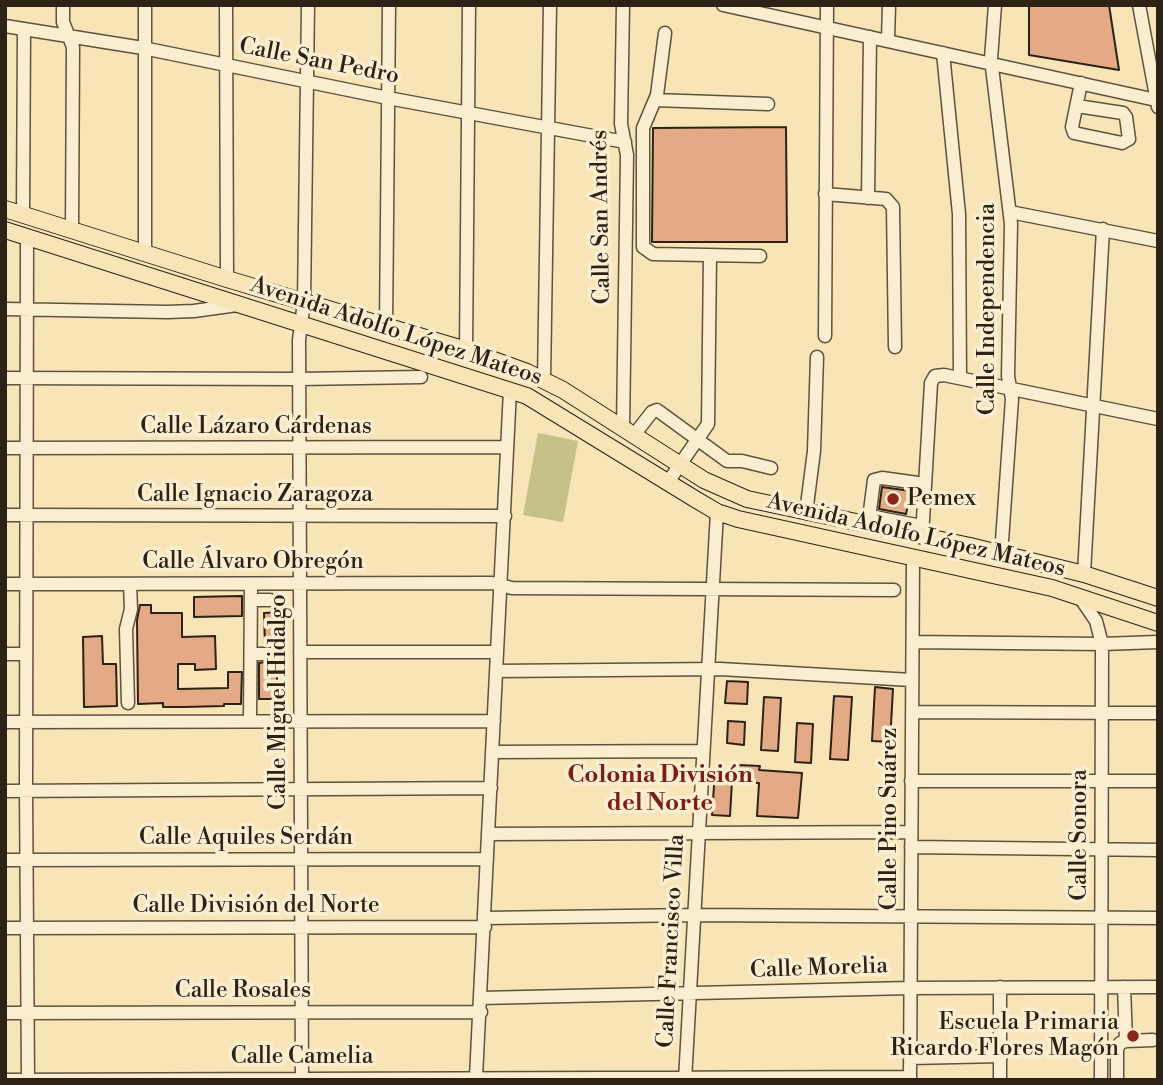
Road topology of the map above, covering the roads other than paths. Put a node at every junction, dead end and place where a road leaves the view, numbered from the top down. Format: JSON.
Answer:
{"nodes":[{"id":1,"x":63,"y":5,"type":"edge"},
{"id":2,"x":145,"y":5,"type":"edge"},
{"id":3,"x":226,"y":5,"type":"edge"},
{"id":4,"x":308,"y":5,"type":"edge"},
{"id":5,"x":389,"y":5,"type":"edge"},
{"id":6,"x":469,"y":5,"type":"edge"},
{"id":7,"x":550,"y":5,"type":"edge"},
{"id":8,"x":622,"y":5,"type":"edge"},
{"id":9,"x":723,"y":5,"type":"edge"},
{"id":10,"x":827,"y":5,"type":"edge"},
{"id":11,"x":899,"y":5,"type":"edge"},
{"id":12,"x":995,"y":5,"type":"edge"},
{"id":13,"x":1139,"y":5,"type":"edge"},
{"id":14,"x":747,"y":8,"type":"edge"},
{"id":15,"x":889,"y":10,"type":"edge"},
{"id":16,"x":5,"y":26,"type":"edge"},
{"id":17,"x":827,"y":27,"type":"junction"},
{"id":18,"x":24,"y":29,"type":"junction"},
{"id":19,"x":665,"y":33,"type":"dead end"},
{"id":20,"x":68,"y":35,"type":"junction"},
{"id":21,"x":870,"y":37,"type":"junction"},
{"id":22,"x":888,"y":40,"type":"junction"},
{"id":23,"x":144,"y":48,"type":"junction"},
{"id":24,"x":943,"y":53,"type":"junction"},
{"id":25,"x":992,"y":63,"type":"junction"},
{"id":26,"x":225,"y":65,"type":"junction"},
{"id":27,"x":307,"y":82,"type":"junction"},
{"id":28,"x":1081,"y":83,"type":"junction"},
{"id":29,"x":388,"y":98,"type":"junction"},
{"id":30,"x":655,"y":100,"type":"junction"},
{"id":31,"x":768,"y":104,"type":"dead end"},
{"id":32,"x":1157,"y":104,"type":"edge"},
{"id":33,"x":1077,"y":106,"type":"junction"},
{"id":34,"x":467,"y":112,"type":"junction"},
{"id":35,"x":547,"y":128,"type":"junction"},
{"id":36,"x":625,"y":142,"type":"junction"},
{"id":37,"x":825,"y":194,"type":"junction"},
{"id":38,"x":868,"y":198,"type":"junction"},
{"id":39,"x":5,"y":209,"type":"edge"},
{"id":40,"x":1010,"y":212,"type":"junction"},
{"id":41,"x":23,"y":214,"type":"junction"},
{"id":42,"x":72,"y":229,"type":"junction"},
{"id":43,"x":1103,"y":229,"type":"junction"},
{"id":44,"x":5,"y":230,"type":"edge"},
{"id":45,"x":27,"y":236,"type":"junction"},
{"id":46,"x":1158,"y":241,"type":"edge"},
{"id":47,"x":145,"y":253,"type":"junction"},
{"id":48,"x":710,"y":256,"type":"junction"},
{"id":49,"x":760,"y":256,"type":"dead end"},
{"id":50,"x":227,"y":279,"type":"junction"},
{"id":51,"x":303,"y":302,"type":"junction"},
{"id":52,"x":240,"y":304,"type":"junction"},
{"id":53,"x":5,"y":309,"type":"edge"},
{"id":54,"x":26,"y":309,"type":"junction"},
{"id":55,"x":300,"y":324,"type":"junction"},
{"id":56,"x":386,"y":328,"type":"junction"},
{"id":57,"x":825,"y":336,"type":"dead end"},
{"id":58,"x":895,"y":347,"type":"dead end"},
{"id":59,"x":466,"y":350,"type":"junction"},
{"id":60,"x":817,"y":357,"type":"dead end"},
{"id":61,"x":421,"y":377,"type":"dead end"},
{"id":62,"x":5,"y":378,"type":"edge"},
{"id":63,"x":26,"y":378,"type":"junction"},
{"id":64,"x":960,"y":378,"type":"junction"},
{"id":65,"x":299,"y":379,"type":"junction"},
{"id":66,"x":544,"y":380,"type":"junction"},
{"id":67,"x":1010,"y":388,"type":"junction"},
{"id":68,"x":510,"y":390,"type":"junction"},
{"id":69,"x":1092,"y":406,"type":"junction"},
{"id":70,"x":1158,"y":419,"type":"edge"},
{"id":71,"x":629,"y":431,"type":"junction"},
{"id":72,"x":698,"y":441,"type":"junction"},
{"id":73,"x":26,"y":447,"type":"junction"},
{"id":74,"x":507,"y":447,"type":"junction"},
{"id":75,"x":5,"y":448,"type":"edge"},
{"id":76,"x":300,"y":448,"type":"junction"},
{"id":77,"x":681,"y":464,"type":"junction"},
{"id":78,"x":771,"y":468,"type":"dead end"},
{"id":79,"x":668,"y":482,"type":"junction"},
{"id":80,"x":921,"y":483,"type":"junction"},
{"id":81,"x":717,"y":512,"type":"junction"},
{"id":82,"x":806,"y":513,"type":"junction"},
{"id":83,"x":27,"y":514,"type":"junction"},
{"id":84,"x":5,"y":515,"type":"edge"},
{"id":85,"x":300,"y":516,"type":"junction"},
{"id":86,"x":505,"y":516,"type":"junction"},
{"id":87,"x":868,"y":521,"type":"junction"},
{"id":88,"x":919,"y":531,"type":"junction"},
{"id":89,"x":971,"y":546,"type":"junction"},
{"id":90,"x":1001,"y":555,"type":"junction"},
{"id":91,"x":914,"y":558,"type":"junction"},
{"id":92,"x":967,"y":570,"type":"junction"},
{"id":93,"x":1084,"y":573,"type":"junction"},
{"id":94,"x":300,"y":583,"type":"junction"},
{"id":95,"x":5,"y":584,"type":"edge"},
{"id":96,"x":27,"y":584,"type":"junction"},
{"id":97,"x":130,"y":584,"type":"junction"},
{"id":98,"x":251,"y":584,"type":"junction"},
{"id":99,"x":501,"y":586,"type":"junction"},
{"id":100,"x":711,"y":589,"type":"junction"},
{"id":101,"x":894,"y":590,"type":"dead end"},
{"id":102,"x":1079,"y":596,"type":"junction"},
{"id":103,"x":1158,"y":598,"type":"edge"},
{"id":104,"x":251,"y":600,"type":"junction"},
{"id":105,"x":270,"y":600,"type":"dead end"},
{"id":106,"x":1158,"y":623,"type":"edge"},
{"id":107,"x":913,"y":642,"type":"junction"},
{"id":108,"x":1158,"y":642,"type":"edge"},
{"id":109,"x":1102,"y":644,"type":"junction"},
{"id":110,"x":300,"y":652,"type":"junction"},
{"id":111,"x":497,"y":652,"type":"junction"},
{"id":112,"x":5,"y":653,"type":"edge"},
{"id":113,"x":26,"y":653,"type":"junction"},
{"id":114,"x":251,"y":654,"type":"junction"},
{"id":115,"x":271,"y":654,"type":"dead end"},
{"id":116,"x":708,"y":669,"type":"junction"},
{"id":117,"x":497,"y":671,"type":"junction"},
{"id":118,"x":912,"y":680,"type":"junction"},
{"id":119,"x":128,"y":703,"type":"dead end"},
{"id":120,"x":912,"y":712,"type":"junction"},
{"id":121,"x":1101,"y":713,"type":"junction"},
{"id":122,"x":1158,"y":713,"type":"edge"},
{"id":123,"x":250,"y":721,"type":"junction"},
{"id":124,"x":301,"y":721,"type":"junction"},
{"id":125,"x":494,"y":721,"type":"junction"},
{"id":126,"x":5,"y":722,"type":"edge"},
{"id":127,"x":26,"y":722,"type":"junction"},
{"id":128,"x":702,"y":751,"type":"junction"},
{"id":129,"x":492,"y":752,"type":"junction"},
{"id":130,"x":911,"y":781,"type":"junction"},
{"id":131,"x":1100,"y":781,"type":"junction"},
{"id":132,"x":1158,"y":782,"type":"edge"},
{"id":133,"x":491,"y":788,"type":"junction"},
{"id":134,"x":5,"y":790,"type":"edge"},
{"id":135,"x":26,"y":790,"type":"junction"},
{"id":136,"x":300,"y":790,"type":"junction"},
{"id":137,"x":911,"y":832,"type":"junction"},
{"id":138,"x":699,"y":833,"type":"junction"},
{"id":139,"x":489,"y":834,"type":"junction"},
{"id":140,"x":911,"y":847,"type":"junction"},
{"id":141,"x":1101,"y":850,"type":"junction"},
{"id":142,"x":1158,"y":850,"type":"edge"},
{"id":143,"x":300,"y":858,"type":"junction"},
{"id":144,"x":487,"y":859,"type":"junction"},
{"id":145,"x":5,"y":860,"type":"edge"},
{"id":146,"x":26,"y":860,"type":"junction"},
{"id":147,"x":694,"y":915,"type":"junction"},
{"id":148,"x":911,"y":917,"type":"junction"},
{"id":149,"x":1102,"y":918,"type":"junction"},
{"id":150,"x":1158,"y":918,"type":"edge"},
{"id":151,"x":485,"y":922,"type":"junction"},
{"id":152,"x":301,"y":927,"type":"junction"},
{"id":153,"x":5,"y":928,"type":"edge"},
{"id":154,"x":27,"y":928,"type":"junction"},
{"id":155,"x":1102,"y":987,"type":"junction"},
{"id":156,"x":1124,"y":987,"type":"junction"},
{"id":157,"x":1158,"y":987,"type":"edge"},
{"id":158,"x":910,"y":988,"type":"junction"},
{"id":159,"x":1000,"y":988,"type":"junction"},
{"id":160,"x":690,"y":994,"type":"junction"},
{"id":161,"x":481,"y":998,"type":"junction"},
{"id":162,"x":302,"y":1012,"type":"junction"},
{"id":163,"x":481,"y":1012,"type":"junction"},
{"id":164,"x":5,"y":1013,"type":"edge"},
{"id":165,"x":27,"y":1013,"type":"junction"},
{"id":166,"x":1153,"y":1040,"type":"dead end"},
{"id":167,"x":1126,"y":1041,"type":"junction"},
{"id":168,"x":1000,"y":1056,"type":"junction"},
{"id":169,"x":910,"y":1058,"type":"junction"},
{"id":170,"x":476,"y":1076,"type":"junction"},
{"id":171,"x":575,"y":1078,"type":"edge"},
{"id":172,"x":685,"y":1078,"type":"edge"},
{"id":173,"x":910,"y":1078,"type":"edge"},
{"id":174,"x":302,"y":1079,"type":"edge"},
{"id":175,"x":5,"y":1080,"type":"edge"},
{"id":176,"x":28,"y":1080,"type":"edge"},
{"id":177,"x":1000,"y":1080,"type":"edge"},
{"id":178,"x":1101,"y":1080,"type":"edge"},
{"id":179,"x":1118,"y":1080,"type":"edge"}],
"edges":[{"from":1,"to":20,"type":"street"},
{"from":2,"to":23,"type":"street"},
{"from":3,"to":26,"type":"street"},
{"from":4,"to":27,"type":"street","name":"Calle Miguel Hidalgo"},
{"from":5,"to":29,"type":"street"},
{"from":6,"to":34,"type":"street"},
{"from":7,"to":35,"type":"street"},
{"from":8,"to":36,"type":"street","name":"Calle San Andrés"},
{"from":9,"to":14,"type":"street"},
{"from":10,"to":17,"type":"street"},
{"from":11,"to":15,"type":"street"},
{"from":12,"to":25,"type":"street","name":"Calle Independencia"},
{"from":13,"to":32,"type":"street"},
{"from":14,"to":17,"type":"street"},
{"from":15,"to":22,"type":"street"},
{"from":16,"to":18,"type":"street","name":"Calle San Pedro"},
{"from":17,"to":21,"type":"street"},
{"from":17,"to":37,"type":"street"},
{"from":18,"to":20,"type":"street","name":"Calle San Pedro"},
{"from":18,"to":41,"type":"street"},
{"from":19,"to":30,"type":"street"},
{"from":20,"to":23,"type":"street","name":"Calle San Pedro"},
{"from":20,"to":42,"type":"street"},
{"from":21,"to":22,"type":"street"},
{"from":21,"to":38,"type":"street"},
{"from":22,"to":24,"type":"street"},
{"from":23,"to":26,"type":"street","name":"Calle San Pedro"},
{"from":23,"to":47,"type":"street"},
{"from":24,"to":25,"type":"street"},
{"from":24,"to":64,"type":"street"},
{"from":25,"to":28,"type":"street"},
{"from":25,"to":40,"type":"street","name":"Calle Independencia"},
{"from":26,"to":27,"type":"street","name":"Calle San Pedro"},
{"from":26,"to":50,"type":"street"},
{"from":27,"to":29,"type":"street","name":"Calle San Pedro"},
{"from":27,"to":51,"type":"street","name":"Calle Miguel Hidalgo"},
{"from":28,"to":32,"type":"street"},
{"from":28,"to":33,"type":"street"},
{"from":29,"to":34,"type":"street","name":"Calle San Pedro"},
{"from":29,"to":56,"type":"street"},
{"from":30,"to":31,"type":"street"},
{"from":30,"to":48,"type":"street"},
{"from":33,"to":33,"type":"street"},
{"from":34,"to":35,"type":"street","name":"Calle San Pedro"},
{"from":34,"to":59,"type":"street"},
{"from":35,"to":36,"type":"street","name":"Calle San Pedro"},
{"from":35,"to":66,"type":"street"},
{"from":36,"to":71,"type":"street","name":"Calle San Andrés"},
{"from":37,"to":38,"type":"street"},
{"from":37,"to":57,"type":"street"},
{"from":38,"to":58,"type":"street"},
{"from":39,"to":41,"type":"main road","name":"Avenida Adolfo López Mateos"},
{"from":40,"to":43,"type":"street"},
{"from":40,"to":67,"type":"street","name":"Calle Independencia"},
{"from":41,"to":42,"type":"main road","name":"Avenida Adolfo López Mateos"},
{"from":42,"to":47,"type":"main road","name":"Avenida Adolfo López Mateos"},
{"from":43,"to":46,"type":"street"},
{"from":43,"to":69,"type":"street"},
{"from":44,"to":45,"type":"main road","name":"Avenida Adolfo López Mateos"},
{"from":45,"to":52,"type":"main road","name":"Avenida Adolfo López Mateos"},
{"from":45,"to":54,"type":"street"},
{"from":47,"to":50,"type":"main road","name":"Avenida Adolfo López Mateos"},
{"from":48,"to":49,"type":"street"},
{"from":48,"to":72,"type":"street"},
{"from":50,"to":51,"type":"main road","name":"Avenida Adolfo López Mateos"},
{"from":51,"to":55,"type":"street","name":"Calle Miguel Hidalgo"},
{"from":51,"to":56,"type":"main road","name":"Avenida Adolfo López Mateos"},
{"from":52,"to":54,"type":"street"},
{"from":52,"to":55,"type":"main road","name":"Avenida Adolfo López Mateos"},
{"from":53,"to":54,"type":"street"},
{"from":54,"to":63,"type":"street"},
{"from":55,"to":65,"type":"street","name":"Calle Miguel Hidalgo"},
{"from":55,"to":68,"type":"main road","name":"Avenida Adolfo López Mateos"},
{"from":56,"to":59,"type":"main road","name":"Avenida Adolfo López Mateos"},
{"from":59,"to":66,"type":"main road","name":"Avenida Adolfo López Mateos"},
{"from":60,"to":82,"type":"street"},
{"from":61,"to":65,"type":"street"},
{"from":62,"to":63,"type":"street"},
{"from":63,"to":65,"type":"street"},
{"from":63,"to":73,"type":"street"},
{"from":64,"to":67,"type":"street"},
{"from":64,"to":80,"type":"street"},
{"from":65,"to":76,"type":"street","name":"Calle Miguel Hidalgo"},
{"from":66,"to":71,"type":"main road","name":"Avenida Adolfo López Mateos"},
{"from":67,"to":69,"type":"street"},
{"from":67,"to":90,"type":"street","name":"Calle Independencia"},
{"from":68,"to":74,"type":"street"},
{"from":68,"to":79,"type":"main road","name":"Avenida Adolfo López Mateos"},
{"from":69,"to":70,"type":"street"},
{"from":69,"to":93,"type":"street"},
{"from":71,"to":72,"type":"street"},
{"from":71,"to":77,"type":"main road","name":"Avenida Adolfo López Mateos"},
{"from":72,"to":77,"type":"street"},
{"from":72,"to":78,"type":"street"},
{"from":73,"to":75,"type":"street","name":"Calle Lázaro Cárdenas"},
{"from":73,"to":76,"type":"street","name":"Calle Lázaro Cárdenas"},
{"from":73,"to":83,"type":"street"},
{"from":74,"to":76,"type":"street","name":"Calle Lázaro Cárdenas"},
{"from":74,"to":86,"type":"street"},
{"from":76,"to":85,"type":"street","name":"Calle Miguel Hidalgo"},
{"from":77,"to":79,"type":"street"},
{"from":77,"to":82,"type":"main road","name":"Avenida Adolfo López Mateos"},
{"from":79,"to":81,"type":"main road","name":"Avenida Adolfo López Mateos"},
{"from":80,"to":87,"type":"street"},
{"from":80,"to":88,"type":"street"},
{"from":81,"to":91,"type":"main road","name":"Avenida Adolfo López Mateos"},
{"from":81,"to":100,"type":"street","name":"Calle Francisco Villa"},
{"from":82,"to":87,"type":"main road","name":"Avenida Adolfo López Mateos"},
{"from":83,"to":84,"type":"street","name":"Calle Ignacio Zaragoza"},
{"from":83,"to":85,"type":"street","name":"Calle Ignacio Zaragoza"},
{"from":83,"to":96,"type":"street"},
{"from":85,"to":86,"type":"street","name":"Calle Ignacio Zaragoza"},
{"from":85,"to":94,"type":"street","name":"Calle Miguel Hidalgo"},
{"from":86,"to":99,"type":"street"},
{"from":87,"to":88,"type":"main road","name":"Avenida Adolfo López Mateos"},
{"from":88,"to":89,"type":"main road","name":"Avenida Adolfo López Mateos"},
{"from":89,"to":90,"type":"main road","name":"Avenida Adolfo López Mateos"},
{"from":89,"to":92,"type":"main road"},
{"from":90,"to":93,"type":"main road","name":"Avenida Adolfo López Mateos"},
{"from":91,"to":92,"type":"main road","name":"Avenida Adolfo López Mateos"},
{"from":91,"to":107,"type":"street","name":"Calle Pino Suárez"},
{"from":92,"to":102,"type":"main road","name":"Avenida Adolfo López Mateos"},
{"from":93,"to":103,"type":"main road","name":"Avenida Adolfo López Mateos"},
{"from":94,"to":98,"type":"street","name":"Calle Álvaro Obregón"},
{"from":94,"to":99,"type":"street","name":"Calle Álvaro Obregón"},
{"from":94,"to":110,"type":"street","name":"Calle Miguel Hidalgo"},
{"from":95,"to":96,"type":"street","name":"Calle Álvaro Obregón"},
{"from":96,"to":97,"type":"street","name":"Calle Álvaro Obregón"},
{"from":96,"to":113,"type":"street"},
{"from":97,"to":98,"type":"street","name":"Calle Álvaro Obregón"},
{"from":97,"to":119,"type":"street"},
{"from":98,"to":104,"type":"street"},
{"from":99,"to":100,"type":"street","name":"Calle Álvaro Obregón"},
{"from":99,"to":111,"type":"street"},
{"from":100,"to":101,"type":"street","name":"Calle Álvaro Obregón"},
{"from":100,"to":116,"type":"street","name":"Calle Francisco Villa"},
{"from":102,"to":106,"type":"main road","name":"Avenida Adolfo López Mateos"},
{"from":102,"to":109,"type":"street","name":"Calle Sonora"},
{"from":104,"to":105,"type":"street"},
{"from":104,"to":114,"type":"street"},
{"from":107,"to":109,"type":"street"},
{"from":107,"to":118,"type":"street","name":"Calle Pino Suárez"},
{"from":108,"to":109,"type":"street"},
{"from":109,"to":121,"type":"street","name":"Calle Sonora"},
{"from":110,"to":111,"type":"street"},
{"from":110,"to":124,"type":"street","name":"Calle Miguel Hidalgo"},
{"from":111,"to":117,"type":"street"},
{"from":112,"to":113,"type":"street"},
{"from":113,"to":127,"type":"street"},
{"from":114,"to":115,"type":"street"},
{"from":114,"to":123,"type":"street"},
{"from":116,"to":117,"type":"street"},
{"from":116,"to":118,"type":"street"},
{"from":116,"to":128,"type":"street","name":"Calle Francisco Villa"},
{"from":117,"to":125,"type":"street"},
{"from":118,"to":120,"type":"street","name":"Calle Pino Suárez"},
{"from":120,"to":121,"type":"street"},
{"from":120,"to":130,"type":"street","name":"Calle Pino Suárez"},
{"from":121,"to":122,"type":"street"},
{"from":121,"to":131,"type":"street","name":"Calle Sonora"},
{"from":123,"to":124,"type":"street"},
{"from":123,"to":127,"type":"street"},
{"from":124,"to":125,"type":"street"},
{"from":124,"to":136,"type":"street","name":"Calle Miguel Hidalgo"},
{"from":125,"to":129,"type":"street"},
{"from":126,"to":127,"type":"street"},
{"from":127,"to":135,"type":"street"},
{"from":128,"to":129,"type":"street"},
{"from":128,"to":138,"type":"street","name":"Calle Francisco Villa"},
{"from":129,"to":133,"type":"street"},
{"from":130,"to":131,"type":"street"},
{"from":130,"to":137,"type":"street","name":"Calle Pino Suárez"},
{"from":131,"to":132,"type":"street"},
{"from":131,"to":141,"type":"street","name":"Calle Sonora"},
{"from":133,"to":136,"type":"street"},
{"from":133,"to":139,"type":"street"},
{"from":134,"to":135,"type":"street"},
{"from":135,"to":136,"type":"street"},
{"from":135,"to":146,"type":"street"},
{"from":136,"to":143,"type":"street","name":"Calle Miguel Hidalgo"},
{"from":137,"to":138,"type":"street"},
{"from":137,"to":140,"type":"street","name":"Calle Pino Suárez"},
{"from":138,"to":139,"type":"street"},
{"from":138,"to":147,"type":"street","name":"Calle Francisco Villa"},
{"from":139,"to":144,"type":"street"},
{"from":140,"to":141,"type":"street"},
{"from":140,"to":148,"type":"street","name":"Calle Pino Suárez"},
{"from":141,"to":142,"type":"street"},
{"from":141,"to":149,"type":"street","name":"Calle Sonora"},
{"from":143,"to":144,"type":"street","name":"Calle Aquiles Serdán"},
{"from":143,"to":146,"type":"street","name":"Calle Aquiles Serdán"},
{"from":143,"to":152,"type":"street","name":"Calle Miguel Hidalgo"},
{"from":144,"to":151,"type":"street"},
{"from":145,"to":146,"type":"street","name":"Calle Aquiles Serdán"},
{"from":146,"to":154,"type":"street"},
{"from":147,"to":148,"type":"street"},
{"from":147,"to":151,"type":"street"},
{"from":147,"to":160,"type":"street","name":"Calle Francisco Villa"},
{"from":148,"to":149,"type":"street"},
{"from":148,"to":158,"type":"street","name":"Calle Pino Suárez"},
{"from":149,"to":150,"type":"street"},
{"from":149,"to":155,"type":"street","name":"Calle Sonora"},
{"from":151,"to":152,"type":"street","name":"Calle División del Norte"},
{"from":151,"to":161,"type":"street"},
{"from":152,"to":154,"type":"street","name":"Calle División del Norte"},
{"from":152,"to":162,"type":"street","name":"Calle Miguel Hidalgo"},
{"from":153,"to":154,"type":"street","name":"Calle División del Norte"},
{"from":154,"to":165,"type":"street"},
{"from":155,"to":156,"type":"street","name":"Calle Morelia"},
{"from":155,"to":159,"type":"street","name":"Calle Morelia"},
{"from":155,"to":178,"type":"street","name":"Calle Sonora"},
{"from":156,"to":157,"type":"street","name":"Calle Morelia"},
{"from":156,"to":167,"type":"street"},
{"from":158,"to":159,"type":"street","name":"Calle Morelia"},
{"from":158,"to":160,"type":"street","name":"Calle Morelia"},
{"from":158,"to":169,"type":"street","name":"Calle Pino Suárez"},
{"from":159,"to":168,"type":"street"},
{"from":160,"to":161,"type":"street","name":"Calle Morelia"},
{"from":160,"to":172,"type":"street","name":"Calle Francisco Villa"},
{"from":161,"to":163,"type":"street"},
{"from":162,"to":163,"type":"street","name":"Calle Rosales"},
{"from":162,"to":165,"type":"street","name":"Calle Rosales"},
{"from":162,"to":174,"type":"street","name":"Calle Miguel Hidalgo"},
{"from":163,"to":170,"type":"street"},
{"from":164,"to":165,"type":"street","name":"Calle Rosales"},
{"from":165,"to":176,"type":"street"},
{"from":166,"to":167,"type":"street"},
{"from":167,"to":179,"type":"street"},
{"from":168,"to":169,"type":"street"},
{"from":168,"to":177,"type":"street"},
{"from":169,"to":173,"type":"street","name":"Calle Pino Suárez"},
{"from":170,"to":171,"type":"street","name":"Calle Camelia"},
{"from":170,"to":174,"type":"street","name":"Calle Camelia"},
{"from":171,"to":172,"type":"street","name":"Calle Camelia"},
{"from":172,"to":173,"type":"street","name":"Calle Camelia"},
{"from":174,"to":176,"type":"street","name":"Calle Camelia"},
{"from":175,"to":176,"type":"street","name":"Calle Camelia"}]}
